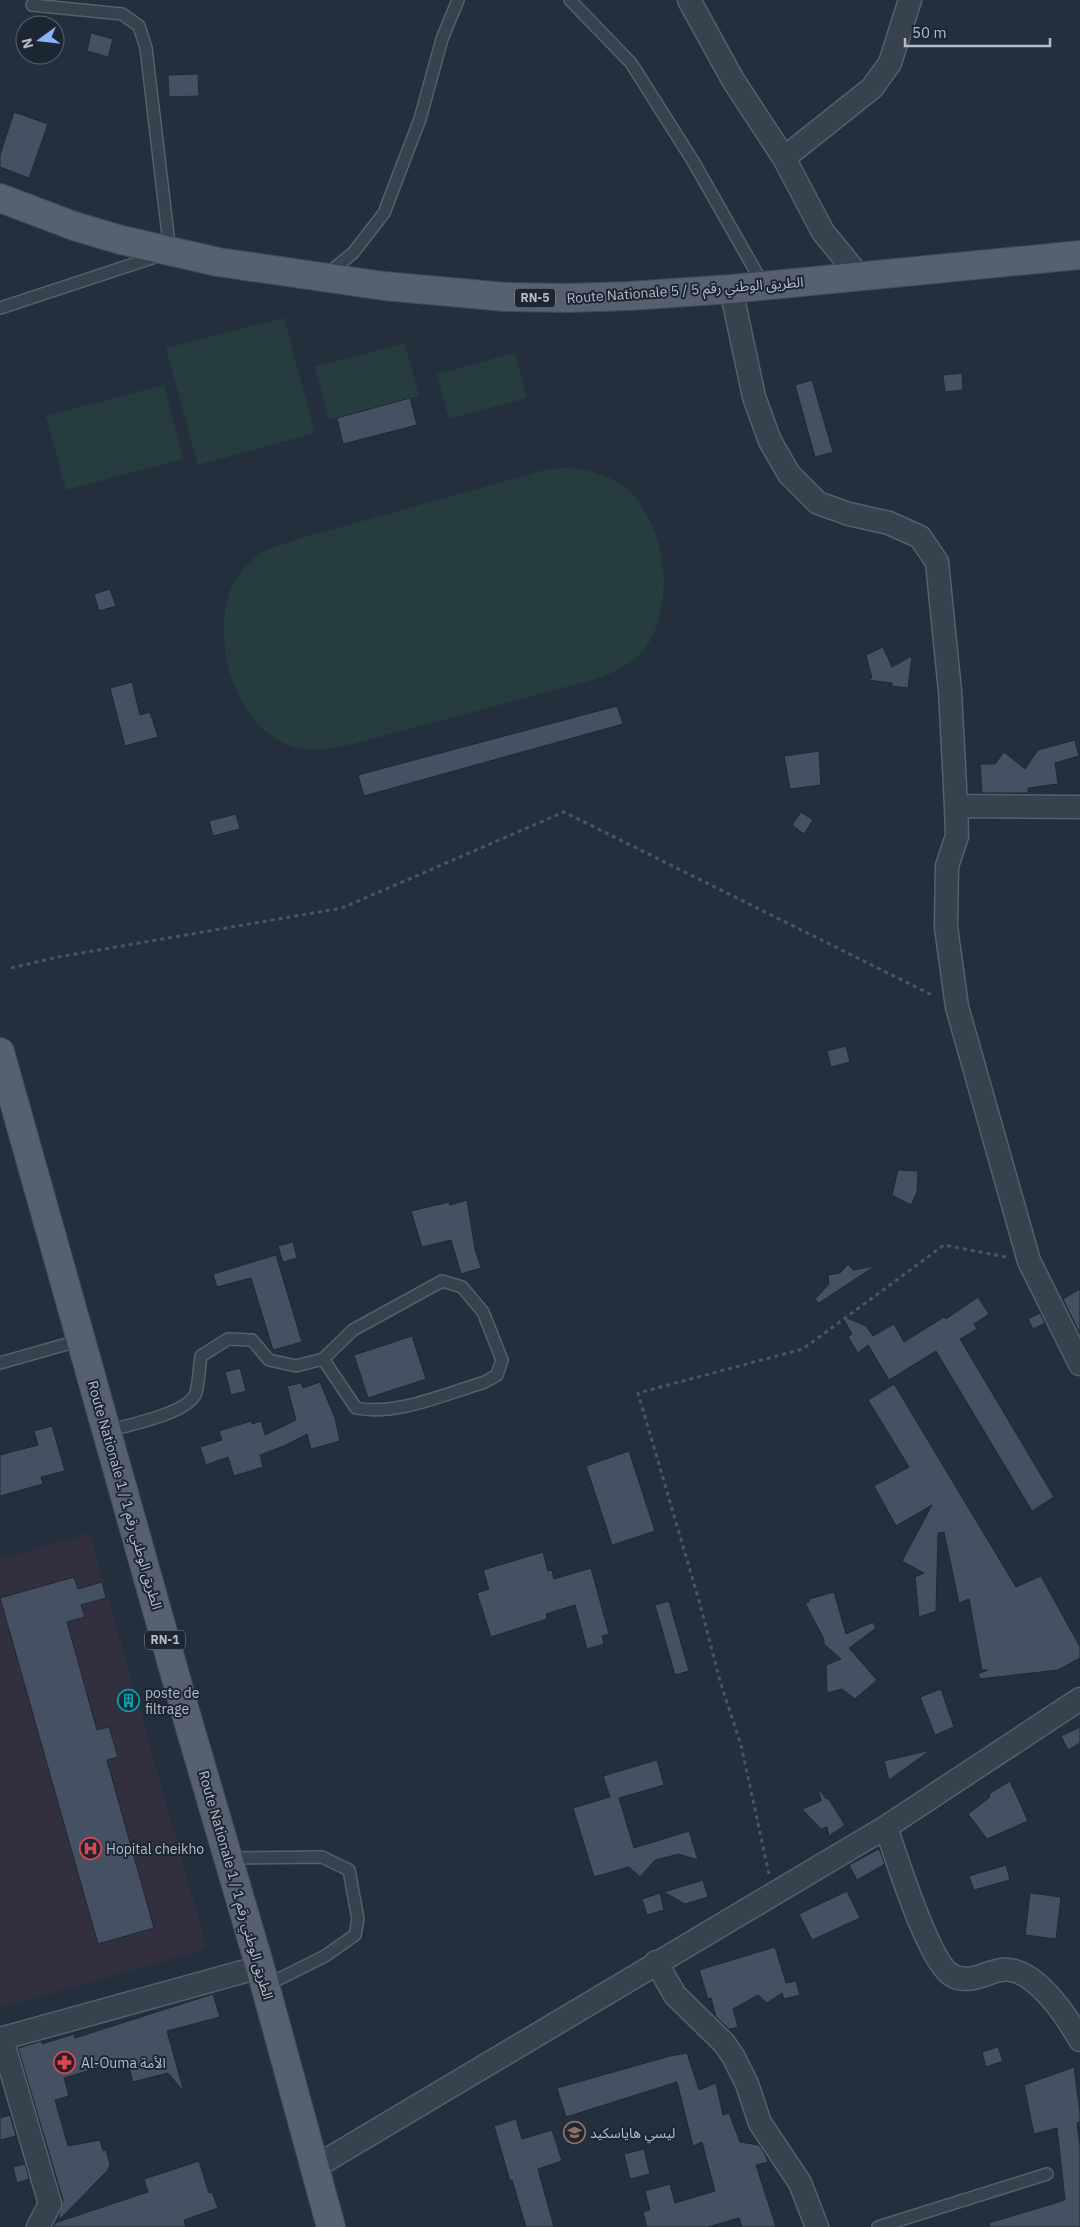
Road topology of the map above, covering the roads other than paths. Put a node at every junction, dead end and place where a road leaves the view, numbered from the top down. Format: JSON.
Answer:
{"nodes":[{"id":1,"x":458,"y":0,"type":"edge"},
{"id":2,"x":570,"y":0,"type":"edge"},
{"id":3,"x":689,"y":0,"type":"edge"},
{"id":4,"x":910,"y":0,"type":"edge"},
{"id":5,"x":32,"y":5,"type":"dead end"},
{"id":6,"x":784,"y":158,"type":"junction"},
{"id":7,"x":0,"y":198,"type":"edge"},
{"id":8,"x":170,"y":252,"type":"junction"},
{"id":9,"x":1080,"y":255,"type":"edge"},
{"id":10,"x":859,"y":276,"type":"junction"},
{"id":11,"x":323,"y":278,"type":"junction"},
{"id":12,"x":764,"y":286,"type":"junction"},
{"id":13,"x":731,"y":289,"type":"junction"},
{"id":14,"x":0,"y":308,"type":"edge"},
{"id":15,"x":956,"y":806,"type":"junction"},
{"id":16,"x":1080,"y":807,"type":"edge"},
{"id":17,"x":0,"y":1052,"type":"edge"},
{"id":18,"x":81,"y":1340,"type":"junction"},
{"id":19,"x":323,"y":1359,"type":"junction"},
{"id":20,"x":0,"y":1364,"type":"edge"},
{"id":21,"x":1080,"y":1364,"type":"edge"},
{"id":22,"x":107,"y":1431,"type":"junction"},
{"id":23,"x":1080,"y":1699,"type":"edge"},
{"id":24,"x":886,"y":1827,"type":"junction"},
{"id":25,"x":228,"y":1858,"type":"junction"},
{"id":26,"x":656,"y":1962,"type":"junction"},
{"id":27,"x":263,"y":1977,"type":"junction"},
{"id":28,"x":1,"y":2039,"type":"edge"},
{"id":29,"x":1080,"y":2040,"type":"edge"},
{"id":30,"x":315,"y":2167,"type":"junction"},
{"id":31,"x":1047,"y":2174,"type":"dead end"},
{"id":32,"x":38,"y":2227,"type":"edge"},
{"id":33,"x":331,"y":2227,"type":"edge"},
{"id":34,"x":817,"y":2227,"type":"edge"},
{"id":35,"x":878,"y":2227,"type":"edge"}],
"edges":[{"from":1,"to":11,"type":"lane"},
{"from":2,"to":12,"type":"lane"},
{"from":3,"to":6,"type":"street"},
{"from":4,"to":6,"type":"street"},
{"from":5,"to":8,"type":"lane"},
{"from":6,"to":10,"type":"street"},
{"from":7,"to":8,"type":"main road","name":"Route Nationale 5 / الطريق الوطني رقم 5","number":"RN-5"},
{"from":8,"to":11,"type":"main road","name":"Route Nationale 5 / الطريق الوطني رقم 5","number":"RN-5"},
{"from":8,"to":14,"type":"lane"},
{"from":9,"to":10,"type":"main road","name":"Route Nationale 5 / الطريق الوطني رقم 5","number":"RN-5"},
{"from":10,"to":12,"type":"main road","name":"Route Nationale 5 / الطريق الوطني رقم 5","number":"RN-5"},
{"from":11,"to":13,"type":"main road","name":"Route Nationale 5 / الطريق الوطني رقم 5","number":"RN-5"},
{"from":12,"to":13,"type":"main road","name":"Route Nationale 5 / الطريق الوطني رقم 5","number":"RN-5"},
{"from":13,"to":15,"type":"street"},
{"from":15,"to":16,"type":"street"},
{"from":15,"to":21,"type":"street"},
{"from":17,"to":18,"type":"main road","name":"Route Nationale 1 / الطريق الوطني رقم 1","number":"RN-1"},
{"from":18,"to":20,"type":"lane"},
{"from":18,"to":22,"type":"main road","name":"Route Nationale 1 / الطريق الوطني رقم 1","number":"RN-1"},
{"from":19,"to":19,"type":"lane"},
{"from":19,"to":22,"type":"lane"},
{"from":22,"to":25,"type":"main road","name":"Route Nationale 1 / الطريق الوطني رقم 1","number":"RN-1"},
{"from":23,"to":24,"type":"street"},
{"from":24,"to":26,"type":"street"},
{"from":24,"to":29,"type":"street"},
{"from":25,"to":27,"type":"main road","name":"Route Nationale 1 / الطريق الوطني رقم 1","number":"RN-1"},
{"from":25,"to":27,"type":"lane"},
{"from":26,"to":30,"type":"street"},
{"from":26,"to":34,"type":"street"},
{"from":27,"to":28,"type":"street"},
{"from":27,"to":30,"type":"main road","name":"Route Nationale 1 / الطريق الوطني رقم 1","number":"RN-1"},
{"from":28,"to":32,"type":"street"},
{"from":30,"to":33,"type":"main road","name":"Route Nationale 1 / الطريق الوطني رقم 1","number":"RN-1"},
{"from":31,"to":35,"type":"lane"}]}
